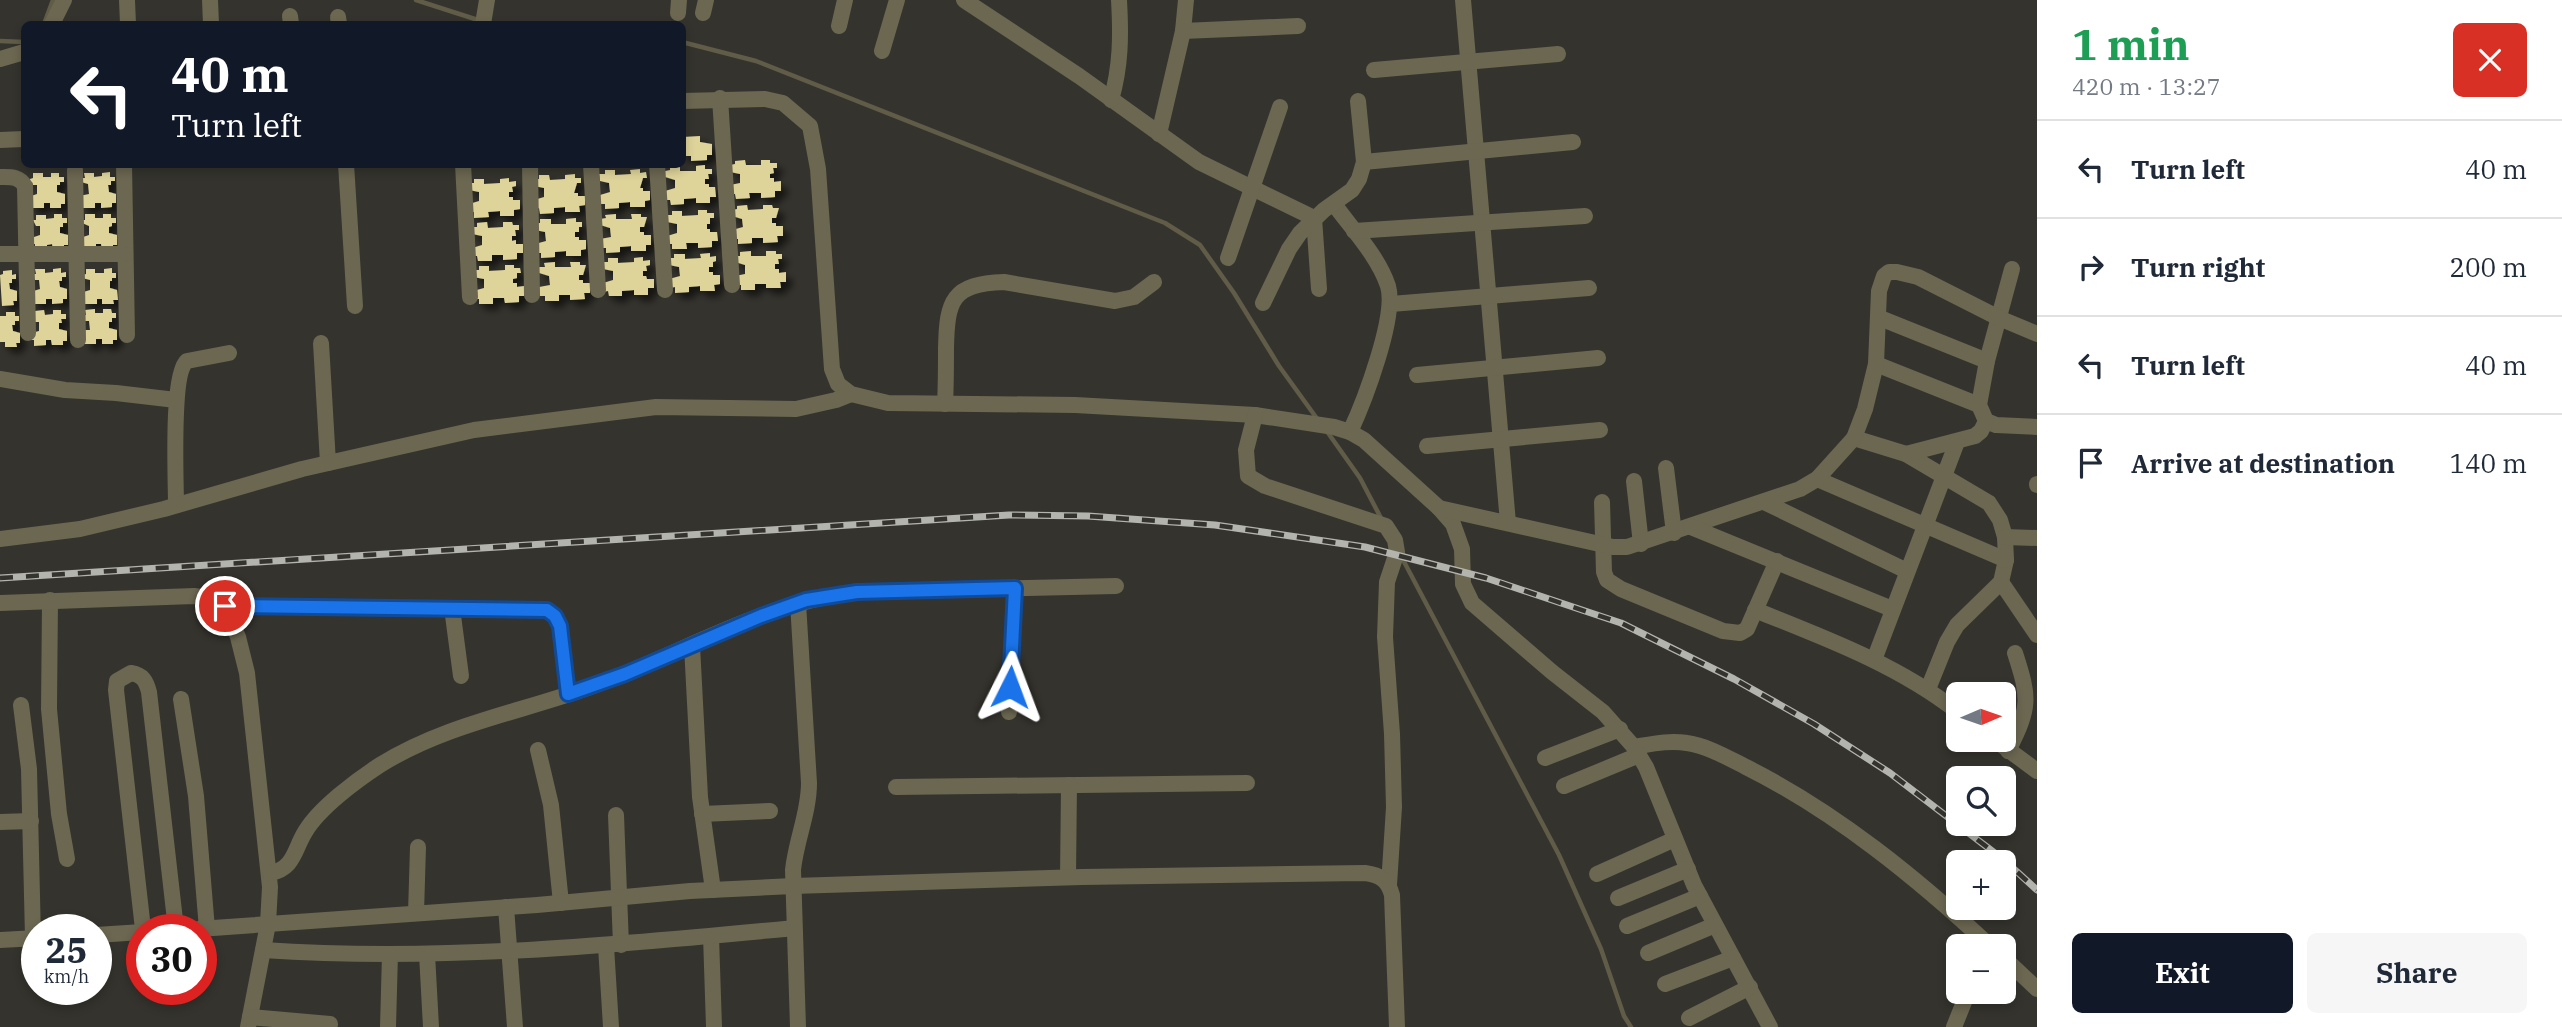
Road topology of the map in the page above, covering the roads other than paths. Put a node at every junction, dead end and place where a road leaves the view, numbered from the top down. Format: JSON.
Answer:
{"nodes":[{"id":1,"x":64,"y":0,"type":"edge"},
{"id":2,"x":127,"y":0,"type":"edge"},
{"id":3,"x":210,"y":0,"type":"edge"},
{"id":4,"x":845,"y":0,"type":"edge"},
{"id":5,"x":897,"y":0,"type":"edge"},
{"id":6,"x":964,"y":0,"type":"edge"},
{"id":7,"x":1119,"y":0,"type":"edge"},
{"id":8,"x":1186,"y":0,"type":"edge"},
{"id":9,"x":1463,"y":0,"type":"edge"},
{"id":10,"x":54,"y":21,"type":"edge"},
{"id":11,"x":128,"y":21,"type":"edge"},
{"id":12,"x":211,"y":21,"type":"edge"},
{"id":13,"x":839,"y":26,"type":"dead end"},
{"id":14,"x":1298,"y":26,"type":"dead end"},
{"id":15,"x":1184,"y":31,"type":"junction"},
{"id":16,"x":882,"y":51,"type":"dead end"},
{"id":17,"x":21,"y":53,"type":"edge"},
{"id":18,"x":1558,"y":54,"type":"dead end"},
{"id":19,"x":0,"y":59,"type":"edge"},
{"id":20,"x":1468,"y":61,"type":"junction"},
{"id":21,"x":1374,"y":70,"type":"dead end"},
{"id":22,"x":720,"y":98,"type":"junction"},
{"id":23,"x":1111,"y":100,"type":"junction"},
{"id":24,"x":686,"y":101,"type":"edge"},
{"id":25,"x":1358,"y":101,"type":"dead end"},
{"id":26,"x":1280,"y":107,"type":"dead end"},
{"id":27,"x":1159,"y":134,"type":"junction"},
{"id":28,"x":21,"y":139,"type":"edge"},
{"id":29,"x":0,"y":140,"type":"edge"},
{"id":30,"x":1573,"y":142,"type":"dead end"},
{"id":31,"x":1476,"y":152,"type":"junction"},
{"id":32,"x":1364,"y":162,"type":"junction"},
{"id":33,"x":124,"y":168,"type":"edge"},
{"id":34,"x":346,"y":168,"type":"edge"},
{"id":35,"x":463,"y":168,"type":"edge"},
{"id":36,"x":530,"y":168,"type":"edge"},
{"id":37,"x":591,"y":168,"type":"edge"},
{"id":38,"x":657,"y":168,"type":"edge"},
{"id":39,"x":75,"y":170,"type":"dead end"},
{"id":40,"x":0,"y":177,"type":"edge"},
{"id":41,"x":1252,"y":189,"type":"junction"},
{"id":42,"x":1334,"y":204,"type":"junction"},
{"id":43,"x":1585,"y":216,"type":"dead end"},
{"id":44,"x":1314,"y":218,"type":"junction"},
{"id":45,"x":1482,"y":224,"type":"junction"},
{"id":46,"x":1354,"y":231,"type":"junction"},
{"id":47,"x":0,"y":254,"type":"edge"},
{"id":48,"x":27,"y":254,"type":"junction"},
{"id":49,"x":76,"y":254,"type":"junction"},
{"id":50,"x":124,"y":254,"type":"junction"},
{"id":51,"x":1228,"y":258,"type":"dead end"},
{"id":52,"x":2012,"y":269,"type":"dead end"},
{"id":53,"x":1154,"y":282,"type":"dead end"},
{"id":54,"x":732,"y":285,"type":"dead end"},
{"id":55,"x":1589,"y":288,"type":"dead end"},
{"id":56,"x":1319,"y":289,"type":"dead end"},
{"id":57,"x":598,"y":290,"type":"dead end"},
{"id":58,"x":664,"y":290,"type":"dead end"},
{"id":59,"x":532,"y":295,"type":"dead end"},
{"id":60,"x":1489,"y":296,"type":"junction"},
{"id":61,"x":470,"y":297,"type":"dead end"},
{"id":62,"x":1263,"y":303,"type":"dead end"},
{"id":63,"x":1391,"y":304,"type":"junction"},
{"id":64,"x":355,"y":306,"type":"dead end"},
{"id":65,"x":1880,"y":318,"type":"junction"},
{"id":66,"x":1999,"y":318,"type":"junction"},
{"id":67,"x":28,"y":333,"type":"dead end"},
{"id":68,"x":2037,"y":334,"type":"edge"},
{"id":69,"x":127,"y":335,"type":"dead end"},
{"id":70,"x":78,"y":340,"type":"dead end"},
{"id":71,"x":321,"y":343,"type":"dead end"},
{"id":72,"x":229,"y":353,"type":"dead end"},
{"id":73,"x":1598,"y":358,"type":"dead end"},
{"id":74,"x":1987,"y":361,"type":"junction"},
{"id":75,"x":1876,"y":364,"type":"junction"},
{"id":76,"x":1495,"y":367,"type":"junction"},
{"id":77,"x":1417,"y":375,"type":"dead end"},
{"id":78,"x":0,"y":379,"type":"edge"},
{"id":79,"x":851,"y":394,"type":"junction"},
{"id":80,"x":176,"y":400,"type":"junction"},
{"id":81,"x":946,"y":404,"type":"junction"},
{"id":82,"x":1979,"y":405,"type":"junction"},
{"id":83,"x":1255,"y":415,"type":"junction"},
{"id":84,"x":1986,"y":421,"type":"junction"},
{"id":85,"x":2037,"y":427,"type":"edge"},
{"id":86,"x":1342,"y":429,"type":"junction"},
{"id":87,"x":1600,"y":430,"type":"dead end"},
{"id":88,"x":1854,"y":438,"type":"junction"},
{"id":89,"x":1501,"y":439,"type":"junction"},
{"id":90,"x":1957,"y":442,"type":"junction"},
{"id":91,"x":1427,"y":446,"type":"dead end"},
{"id":92,"x":1906,"y":454,"type":"junction"},
{"id":93,"x":328,"y":463,"type":"junction"},
{"id":94,"x":1666,"y":468,"type":"dead end"},
{"id":95,"x":1943,"y":476,"type":"junction"},
{"id":96,"x":1817,"y":479,"type":"junction"},
{"id":97,"x":1634,"y":481,"type":"dead end"},
{"id":98,"x":1601,"y":502,"type":"dead end"},
{"id":99,"x":1764,"y":502,"type":"junction"},
{"id":100,"x":176,"y":505,"type":"junction"},
{"id":101,"x":1439,"y":508,"type":"junction"},
{"id":102,"x":1508,"y":523,"type":"junction"},
{"id":103,"x":1925,"y":524,"type":"junction"},
{"id":104,"x":1691,"y":527,"type":"junction"},
{"id":105,"x":1674,"y":533,"type":"junction"},
{"id":106,"x":2005,"y":537,"type":"junction"},
{"id":107,"x":2037,"y":538,"type":"edge"},
{"id":108,"x":0,"y":539,"type":"edge"},
{"id":109,"x":1641,"y":544,"type":"junction"},
{"id":110,"x":1603,"y":545,"type":"junction"},
{"id":111,"x":2006,"y":560,"type":"junction"},
{"id":112,"x":1777,"y":561,"type":"junction"},
{"id":113,"x":1907,"y":571,"type":"junction"},
{"id":114,"x":2001,"y":582,"type":"junction"},
{"id":115,"x":1116,"y":586,"type":"dead end"},
{"id":116,"x":1015,"y":588,"type":"junction"},
{"id":117,"x":50,"y":600,"type":"junction"},
{"id":118,"x":0,"y":603,"type":"edge"},
{"id":119,"x":798,"y":603,"type":"junction"},
{"id":120,"x":225,"y":606,"type":"junction"},
{"id":121,"x":452,"y":608,"type":"junction"},
{"id":122,"x":1892,"y":609,"type":"junction"},
{"id":123,"x":1755,"y":610,"type":"junction"},
{"id":124,"x":2037,"y":635,"type":"edge"},
{"id":125,"x":692,"y":646,"type":"junction"},
{"id":126,"x":2015,"y":653,"type":"dead end"},
{"id":127,"x":1874,"y":660,"type":"junction"},
{"id":128,"x":461,"y":676,"type":"dead end"},
{"id":129,"x":1928,"y":690,"type":"junction"},
{"id":130,"x":568,"y":694,"type":"junction"},
{"id":131,"x":181,"y":699,"type":"dead end"},
{"id":132,"x":1946,"y":703,"type":"edge"},
{"id":133,"x":21,"y":705,"type":"dead end"},
{"id":134,"x":1009,"y":712,"type":"dead end"},
{"id":135,"x":1620,"y":729,"type":"junction"},
{"id":136,"x":2016,"y":735,"type":"edge"},
{"id":137,"x":538,"y":750,"type":"dead end"},
{"id":138,"x":1637,"y":751,"type":"junction"},
{"id":139,"x":2009,"y":752,"type":"edge"},
{"id":140,"x":1545,"y":758,"type":"dead end"},
{"id":141,"x":2037,"y":771,"type":"edge"},
{"id":142,"x":1247,"y":783,"type":"dead end"},
{"id":143,"x":1069,"y":785,"type":"junction"},
{"id":144,"x":1564,"y":786,"type":"dead end"},
{"id":145,"x":897,"y":787,"type":"dead end"},
{"id":146,"x":770,"y":811,"type":"dead end"},
{"id":147,"x":702,"y":814,"type":"junction"},
{"id":148,"x":616,"y":815,"type":"dead end"},
{"id":149,"x":31,"y":821,"type":"junction"},
{"id":150,"x":0,"y":822,"type":"edge"},
{"id":151,"x":1675,"y":839,"type":"junction"},
{"id":152,"x":418,"y":847,"type":"dead end"},
{"id":153,"x":67,"y":859,"type":"dead end"},
{"id":154,"x":1688,"y":869,"type":"junction"},
{"id":155,"x":270,"y":873,"type":"junction"},
{"id":156,"x":1597,"y":874,"type":"dead end"},
{"id":157,"x":1068,"y":877,"type":"junction"},
{"id":158,"x":1390,"y":885,"type":"junction"},
{"id":159,"x":793,"y":886,"type":"junction"},
{"id":160,"x":713,"y":890,"type":"junction"},
{"id":161,"x":1700,"y":896,"type":"junction"},
{"id":162,"x":619,"y":898,"type":"junction"},
{"id":163,"x":1618,"y":898,"type":"dead end"},
{"id":164,"x":561,"y":903,"type":"junction"},
{"id":165,"x":506,"y":907,"type":"junction"},
{"id":166,"x":416,"y":913,"type":"junction"},
{"id":167,"x":34,"y":914,"type":"edge"},
{"id":168,"x":140,"y":914,"type":"edge"},
{"id":169,"x":174,"y":914,"type":"edge"},
{"id":170,"x":202,"y":914,"type":"edge"},
{"id":171,"x":268,"y":924,"type":"junction"},
{"id":172,"x":1715,"y":925,"type":"junction"},
{"id":173,"x":1627,"y":926,"type":"dead end"},
{"id":174,"x":217,"y":928,"type":"edge"},
{"id":175,"x":794,"y":928,"type":"junction"},
{"id":176,"x":1975,"y":934,"type":"edge"},
{"id":177,"x":710,"y":936,"type":"junction"},
{"id":178,"x":21,"y":939,"type":"edge"},
{"id":179,"x":0,"y":940,"type":"edge"},
{"id":180,"x":613,"y":946,"type":"junction"},
{"id":181,"x":262,"y":950,"type":"junction"},
{"id":182,"x":509,"y":953,"type":"junction"},
{"id":183,"x":1648,"y":953,"type":"dead end"},
{"id":184,"x":390,"y":954,"type":"junction"},
{"id":185,"x":427,"y":954,"type":"junction"},
{"id":186,"x":1734,"y":958,"type":"junction"},
{"id":187,"x":2016,"y":969,"type":"edge"},
{"id":188,"x":1665,"y":984,"type":"dead end"},
{"id":189,"x":1750,"y":987,"type":"junction"},
{"id":190,"x":2037,"y":989,"type":"edge"},
{"id":191,"x":1963,"y":1004,"type":"edge"},
{"id":192,"x":1689,"y":1018,"type":"dead end"},
{"id":193,"x":249,"y":1022,"type":"edge"},
{"id":194,"x":330,"y":1024,"type":"dead end"},
{"id":195,"x":388,"y":1027,"type":"edge"},
{"id":196,"x":431,"y":1027,"type":"edge"},
{"id":197,"x":514,"y":1027,"type":"edge"},
{"id":198,"x":611,"y":1027,"type":"edge"},
{"id":199,"x":714,"y":1027,"type":"edge"},
{"id":200,"x":798,"y":1027,"type":"edge"},
{"id":201,"x":1397,"y":1027,"type":"edge"},
{"id":202,"x":1770,"y":1027,"type":"edge"},
{"id":203,"x":1954,"y":1027,"type":"edge"}],
"edges":[{"from":1,"to":10,"type":"street"},
{"from":2,"to":11,"type":"street"},
{"from":3,"to":12,"type":"street"},
{"from":4,"to":13,"type":"street"},
{"from":5,"to":16,"type":"street"},
{"from":6,"to":23,"type":"street"},
{"from":7,"to":23,"type":"street"},
{"from":8,"to":15,"type":"street"},
{"from":9,"to":20,"type":"street"},
{"from":14,"to":15,"type":"street"},
{"from":15,"to":27,"type":"street"},
{"from":17,"to":19,"type":"street"},
{"from":18,"to":20,"type":"street"},
{"from":20,"to":21,"type":"street"},
{"from":20,"to":31,"type":"street"},
{"from":22,"to":24,"type":"street"},
{"from":22,"to":54,"type":"street"},
{"from":22,"to":79,"type":"street"},
{"from":23,"to":27,"type":"street"},
{"from":25,"to":32,"type":"street"},
{"from":26,"to":41,"type":"street"},
{"from":27,"to":41,"type":"street"},
{"from":28,"to":29,"type":"street"},
{"from":30,"to":31,"type":"street"},
{"from":31,"to":32,"type":"street"},
{"from":31,"to":45,"type":"street"},
{"from":32,"to":42,"type":"street"},
{"from":33,"to":50,"type":"street"},
{"from":34,"to":64,"type":"street"},
{"from":35,"to":61,"type":"street"},
{"from":36,"to":59,"type":"street"},
{"from":37,"to":57,"type":"street"},
{"from":38,"to":58,"type":"street"},
{"from":39,"to":49,"type":"street"},
{"from":40,"to":48,"type":"street"},
{"from":41,"to":44,"type":"street"},
{"from":41,"to":51,"type":"street"},
{"from":42,"to":44,"type":"street"},
{"from":42,"to":46,"type":"street"},
{"from":43,"to":45,"type":"street"},
{"from":44,"to":56,"type":"street"},
{"from":44,"to":62,"type":"street"},
{"from":45,"to":46,"type":"street"},
{"from":45,"to":60,"type":"street"},
{"from":46,"to":63,"type":"street"},
{"from":47,"to":48,"type":"street"},
{"from":48,"to":49,"type":"street"},
{"from":48,"to":67,"type":"street"},
{"from":49,"to":50,"type":"street"},
{"from":49,"to":70,"type":"street"},
{"from":50,"to":69,"type":"street"},
{"from":52,"to":66,"type":"street"},
{"from":53,"to":81,"type":"street"},
{"from":55,"to":60,"type":"street"},
{"from":60,"to":63,"type":"street"},
{"from":60,"to":76,"type":"street"},
{"from":63,"to":86,"type":"street"},
{"from":65,"to":66,"type":"street"},
{"from":65,"to":74,"type":"street"},
{"from":65,"to":75,"type":"street"},
{"from":66,"to":68,"type":"street"},
{"from":66,"to":74,"type":"street"},
{"from":71,"to":93,"type":"street"},
{"from":72,"to":80,"type":"street"},
{"from":73,"to":76,"type":"street"},
{"from":74,"to":82,"type":"street"},
{"from":75,"to":82,"type":"street"},
{"from":75,"to":88,"type":"street"},
{"from":76,"to":77,"type":"street"},
{"from":76,"to":89,"type":"street"},
{"from":78,"to":80,"type":"street"},
{"from":79,"to":81,"type":"street"},
{"from":79,"to":93,"type":"street"},
{"from":80,"to":100,"type":"street"},
{"from":81,"to":83,"type":"street"},
{"from":82,"to":84,"type":"street"},
{"from":83,"to":86,"type":"street"},
{"from":83,"to":158,"type":"street"},
{"from":84,"to":85,"type":"street"},
{"from":84,"to":90,"type":"street"},
{"from":86,"to":101,"type":"street"},
{"from":87,"to":89,"type":"street"},
{"from":88,"to":92,"type":"street"},
{"from":88,"to":96,"type":"street"},
{"from":89,"to":91,"type":"street"},
{"from":89,"to":102,"type":"street"},
{"from":90,"to":92,"type":"street"},
{"from":90,"to":95,"type":"street"},
{"from":92,"to":95,"type":"street"},
{"from":93,"to":100,"type":"street"},
{"from":94,"to":105,"type":"street"},
{"from":95,"to":103,"type":"street"},
{"from":95,"to":106,"type":"street"},
{"from":96,"to":99,"type":"street"},
{"from":96,"to":103,"type":"street"},
{"from":97,"to":109,"type":"street"},
{"from":98,"to":110,"type":"street"},
{"from":99,"to":104,"type":"street"},
{"from":99,"to":113,"type":"street"},
{"from":100,"to":108,"type":"street"},
{"from":101,"to":102,"type":"street"},
{"from":101,"to":135,"type":"street"},
{"from":102,"to":110,"type":"street"},
{"from":103,"to":111,"type":"street"},
{"from":103,"to":113,"type":"street"},
{"from":104,"to":105,"type":"street"},
{"from":104,"to":112,"type":"street"},
{"from":105,"to":109,"type":"street"},
{"from":106,"to":107,"type":"street"},
{"from":106,"to":111,"type":"street"},
{"from":109,"to":110,"type":"street"},
{"from":110,"to":123,"type":"street"},
{"from":111,"to":114,"type":"street"},
{"from":112,"to":122,"type":"street"},
{"from":112,"to":123,"type":"street"},
{"from":113,"to":122,"type":"street"},
{"from":114,"to":124,"type":"street"},
{"from":114,"to":129,"type":"street"},
{"from":115,"to":116,"type":"street"},
{"from":116,"to":119,"type":"street"},
{"from":116,"to":134,"type":"street"},
{"from":117,"to":118,"type":"street"},
{"from":117,"to":120,"type":"street"},
{"from":117,"to":153,"type":"street"},
{"from":119,"to":125,"type":"street"},
{"from":119,"to":159,"type":"street"},
{"from":120,"to":121,"type":"street"},
{"from":120,"to":155,"type":"street"},
{"from":121,"to":128,"type":"street"},
{"from":121,"to":130,"type":"street"},
{"from":122,"to":127,"type":"street"},
{"from":123,"to":127,"type":"street"},
{"from":125,"to":130,"type":"street"},
{"from":125,"to":147,"type":"street"},
{"from":126,"to":136,"type":"street"},
{"from":127,"to":129,"type":"street"},
{"from":129,"to":132,"type":"street"},
{"from":130,"to":155,"type":"street"},
{"from":131,"to":170,"type":"street"},
{"from":133,"to":149,"type":"street"},
{"from":135,"to":138,"type":"street"},
{"from":135,"to":140,"type":"street"},
{"from":137,"to":164,"type":"street"},
{"from":138,"to":144,"type":"street"},
{"from":138,"to":151,"type":"street"},
{"from":138,"to":176,"type":"street"},
{"from":139,"to":141,"type":"street"},
{"from":142,"to":143,"type":"street"},
{"from":143,"to":145,"type":"street"},
{"from":143,"to":157,"type":"street"},
{"from":146,"to":147,"type":"street"},
{"from":147,"to":160,"type":"street"},
{"from":148,"to":162,"type":"street"},
{"from":149,"to":150,"type":"street"},
{"from":149,"to":167,"type":"street"},
{"from":151,"to":154,"type":"street"},
{"from":151,"to":156,"type":"street"},
{"from":152,"to":166,"type":"street"},
{"from":154,"to":161,"type":"street"},
{"from":154,"to":163,"type":"street"},
{"from":155,"to":171,"type":"street"},
{"from":157,"to":158,"type":"street"},
{"from":157,"to":159,"type":"street"},
{"from":158,"to":201,"type":"street"},
{"from":159,"to":160,"type":"street"},
{"from":159,"to":175,"type":"street"},
{"from":160,"to":162,"type":"street"},
{"from":161,"to":172,"type":"street"},
{"from":161,"to":173,"type":"street"},
{"from":162,"to":164,"type":"street"},
{"from":162,"to":180,"type":"street"},
{"from":164,"to":165,"type":"street"},
{"from":165,"to":166,"type":"street"},
{"from":165,"to":182,"type":"street"},
{"from":166,"to":171,"type":"street"},
{"from":168,"to":169,"type":"street"},
{"from":171,"to":174,"type":"street"},
{"from":171,"to":181,"type":"street"},
{"from":172,"to":183,"type":"street"},
{"from":172,"to":186,"type":"street"},
{"from":175,"to":177,"type":"street"},
{"from":175,"to":200,"type":"street"},
{"from":177,"to":180,"type":"street"},
{"from":177,"to":199,"type":"street"},
{"from":178,"to":179,"type":"street"},
{"from":180,"to":182,"type":"street"},
{"from":180,"to":198,"type":"street"},
{"from":181,"to":184,"type":"street"},
{"from":181,"to":193,"type":"street"},
{"from":182,"to":185,"type":"street"},
{"from":182,"to":197,"type":"street"},
{"from":184,"to":185,"type":"street"},
{"from":184,"to":195,"type":"street"},
{"from":185,"to":196,"type":"street"},
{"from":186,"to":188,"type":"street"},
{"from":186,"to":189,"type":"street"},
{"from":187,"to":190,"type":"street"},
{"from":189,"to":192,"type":"street"},
{"from":189,"to":202,"type":"street"},
{"from":191,"to":203,"type":"street"},
{"from":193,"to":194,"type":"street"}]}
